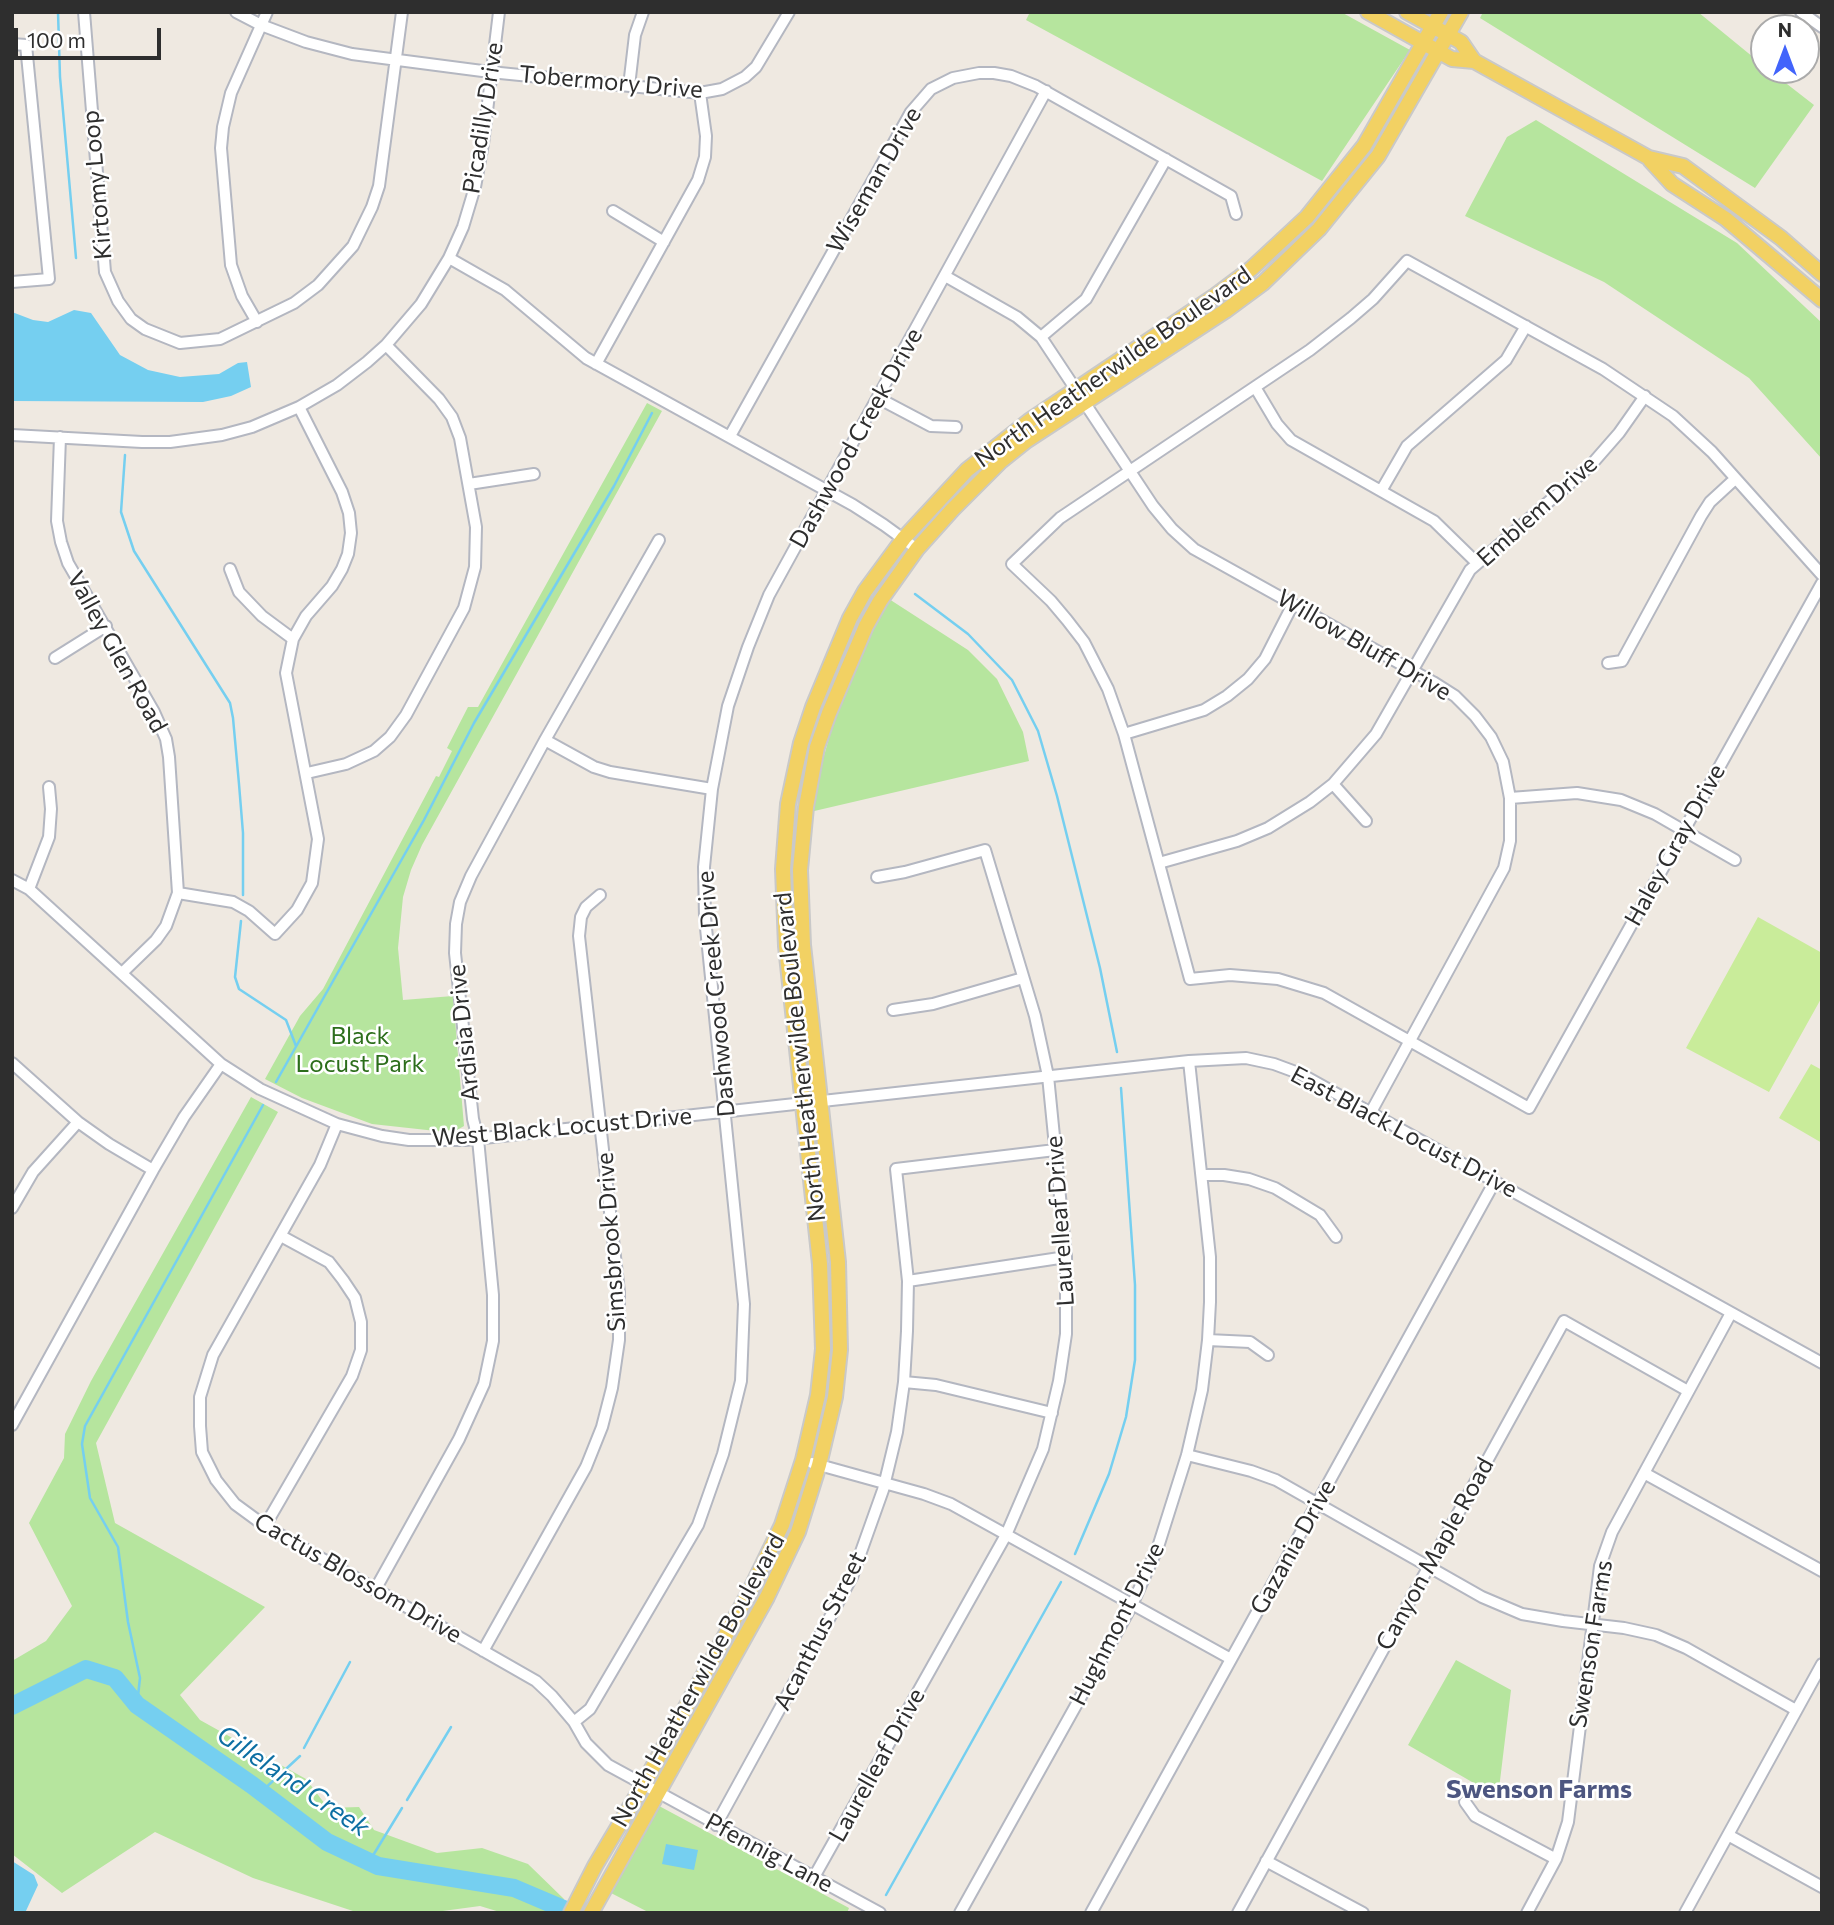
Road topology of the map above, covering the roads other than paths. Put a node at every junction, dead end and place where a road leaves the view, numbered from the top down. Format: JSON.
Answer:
{"nodes":[{"id":1,"x":84,"y":12,"type":"edge"},
{"id":2,"x":236,"y":12,"type":"edge"},
{"id":3,"x":267,"y":12,"type":"edge"},
{"id":4,"x":402,"y":12,"type":"edge"},
{"id":5,"x":499,"y":12,"type":"edge"},
{"id":6,"x":643,"y":12,"type":"edge"},
{"id":7,"x":789,"y":12,"type":"edge"},
{"id":8,"x":1368,"y":12,"type":"edge"},
{"id":9,"x":1407,"y":12,"type":"edge"},
{"id":10,"x":1441,"y":12,"type":"edge"},
{"id":11,"x":1461,"y":12,"type":"edge"},
{"id":12,"x":1801,"y":12,"type":"edge"},
{"id":13,"x":261,"y":25,"type":"junction"},
{"id":14,"x":1433,"y":27,"type":"junction"},
{"id":15,"x":1822,"y":27,"type":"edge"},
{"id":16,"x":1448,"y":34,"type":"junction"},
{"id":17,"x":1424,"y":43,"type":"junction"},
{"id":18,"x":12,"y":44,"type":"edge"},
{"id":19,"x":1438,"y":52,"type":"junction"},
{"id":20,"x":395,"y":60,"type":"junction"},
{"id":21,"x":1474,"y":61,"type":"junction"},
{"id":22,"x":490,"y":72,"type":"junction"},
{"id":23,"x":629,"y":86,"type":"junction"},
{"id":24,"x":1046,"y":92,"type":"junction"},
{"id":25,"x":700,"y":93,"type":"junction"},
{"id":26,"x":1373,"y":131,"type":"junction"},
{"id":27,"x":1378,"y":156,"type":"junction"},
{"id":28,"x":1166,"y":159,"type":"junction"},
{"id":29,"x":1649,"y":159,"type":"junction"},
{"id":30,"x":613,"y":211,"type":"dead end"},
{"id":31,"x":1237,"y":214,"type":"dead end"},
{"id":32,"x":664,"y":242,"type":"junction"},
{"id":33,"x":449,"y":258,"type":"junction"},
{"id":34,"x":1822,"y":274,"type":"edge"},
{"id":35,"x":945,"y":276,"type":"junction"},
{"id":36,"x":12,"y":282,"type":"edge"},
{"id":37,"x":1822,"y":300,"type":"edge"},
{"id":38,"x":257,"y":322,"type":"junction"},
{"id":39,"x":1525,"y":326,"type":"junction"},
{"id":40,"x":1041,"y":337,"type":"junction"},
{"id":41,"x":386,"y":345,"type":"junction"},
{"id":42,"x":596,"y":364,"type":"junction"},
{"id":43,"x":1255,"y":387,"type":"junction"},
{"id":44,"x":1074,"y":390,"type":"junction"},
{"id":45,"x":1645,"y":396,"type":"junction"},
{"id":46,"x":878,"y":398,"type":"junction"},
{"id":47,"x":1084,"y":404,"type":"junction"},
{"id":48,"x":299,"y":407,"type":"junction"},
{"id":49,"x":956,"y":427,"type":"dead end"},
{"id":50,"x":12,"y":435,"type":"edge"},
{"id":51,"x":730,"y":436,"type":"junction"},
{"id":52,"x":60,"y":438,"type":"junction"},
{"id":53,"x":1129,"y":470,"type":"junction"},
{"id":54,"x":534,"y":474,"type":"dead end"},
{"id":55,"x":1735,"y":479,"type":"junction"},
{"id":56,"x":469,"y":484,"type":"junction"},
{"id":57,"x":826,"y":490,"type":"junction"},
{"id":58,"x":1381,"y":491,"type":"junction"},
{"id":59,"x":904,"y":538,"type":"junction"},
{"id":60,"x":659,"y":540,"type":"dead end"},
{"id":61,"x":917,"y":549,"type":"junction"},
{"id":62,"x":1477,"y":563,"type":"junction"},
{"id":63,"x":230,"y":569,"type":"dead end"},
{"id":64,"x":1822,"y":575,"type":"edge"},
{"id":65,"x":1822,"y":583,"type":"edge"},
{"id":66,"x":1293,"y":604,"type":"junction"},
{"id":67,"x":106,"y":626,"type":"junction"},
{"id":68,"x":293,"y":639,"type":"junction"},
{"id":69,"x":55,"y":658,"type":"dead end"},
{"id":70,"x":1608,"y":663,"type":"dead end"},
{"id":71,"x":1413,"y":670,"type":"junction"},
{"id":72,"x":1124,"y":734,"type":"junction"},
{"id":73,"x":545,"y":740,"type":"junction"},
{"id":74,"x":307,"y":774,"type":"junction"},
{"id":75,"x":1333,"y":784,"type":"junction"},
{"id":76,"x":49,"y":787,"type":"dead end"},
{"id":77,"x":712,"y":789,"type":"junction"},
{"id":78,"x":1510,"y":798,"type":"junction"},
{"id":79,"x":1366,"y":821,"type":"dead end"},
{"id":80,"x":1683,"y":830,"type":"junction"},
{"id":81,"x":1735,"y":860,"type":"dead end"},
{"id":82,"x":1159,"y":863,"type":"junction"},
{"id":83,"x":877,"y":877,"type":"dead end"},
{"id":84,"x":12,"y":880,"type":"edge"},
{"id":85,"x":29,"y":889,"type":"junction"},
{"id":86,"x":178,"y":893,"type":"junction"},
{"id":87,"x":600,"y":895,"type":"dead end"},
{"id":88,"x":122,"y":973,"type":"junction"},
{"id":89,"x":1023,"y":978,"type":"junction"},
{"id":90,"x":893,"y":1010,"type":"dead end"},
{"id":91,"x":1410,"y":1040,"type":"junction"},
{"id":92,"x":1189,"y":1061,"type":"junction"},
{"id":93,"x":12,"y":1063,"type":"edge"},
{"id":94,"x":221,"y":1064,"type":"junction"},
{"id":95,"x":1048,"y":1076,"type":"junction"},
{"id":96,"x":820,"y":1101,"type":"junction"},
{"id":97,"x":804,"y":1103,"type":"junction"},
{"id":98,"x":726,"y":1112,"type":"junction"},
{"id":99,"x":1371,"y":1112,"type":"junction"},
{"id":100,"x":78,"y":1122,"type":"junction"},
{"id":101,"x":337,"y":1124,"type":"junction"},
{"id":102,"x":601,"y":1126,"type":"junction"},
{"id":103,"x":478,"y":1139,"type":"junction"},
{"id":104,"x":1055,"y":1150,"type":"junction"},
{"id":105,"x":153,"y":1170,"type":"junction"},
{"id":106,"x":1202,"y":1175,"type":"junction"},
{"id":107,"x":1495,"y":1181,"type":"junction"},
{"id":108,"x":12,"y":1208,"type":"edge"},
{"id":109,"x":281,"y":1236,"type":"junction"},
{"id":110,"x":1336,"y":1237,"type":"dead end"},
{"id":111,"x":1066,"y":1257,"type":"junction"},
{"id":112,"x":908,"y":1282,"type":"junction"},
{"id":113,"x":1731,"y":1313,"type":"junction"},
{"id":114,"x":1208,"y":1340,"type":"junction"},
{"id":115,"x":1268,"y":1355,"type":"dead end"},
{"id":116,"x":1822,"y":1363,"type":"edge"},
{"id":117,"x":904,"y":1382,"type":"junction"},
{"id":118,"x":1688,"y":1391,"type":"junction"},
{"id":119,"x":1052,"y":1413,"type":"junction"},
{"id":120,"x":12,"y":1425,"type":"edge"},
{"id":121,"x":1187,"y":1455,"type":"junction"},
{"id":122,"x":803,"y":1460,"type":"junction"},
{"id":123,"x":819,"y":1465,"type":"junction"},
{"id":124,"x":1644,"y":1473,"type":"junction"},
{"id":125,"x":885,"y":1483,"type":"junction"},
{"id":126,"x":1316,"y":1502,"type":"junction"},
{"id":127,"x":265,"y":1527,"type":"junction"},
{"id":128,"x":1006,"y":1535,"type":"junction"},
{"id":129,"x":1430,"y":1565,"type":"junction"},
{"id":130,"x":1822,"y":1571,"type":"edge"},
{"id":131,"x":375,"y":1590,"type":"junction"},
{"id":132,"x":1132,"y":1605,"type":"junction"},
{"id":133,"x":1591,"y":1624,"type":"junction"},
{"id":134,"x":483,"y":1651,"type":"junction"},
{"id":135,"x":1231,"y":1659,"type":"junction"},
{"id":136,"x":1822,"y":1664,"type":"edge"},
{"id":137,"x":1796,"y":1710,"type":"junction"},
{"id":138,"x":574,"y":1722,"type":"junction"},
{"id":139,"x":643,"y":1784,"type":"junction"},
{"id":140,"x":659,"y":1793,"type":"junction"},
{"id":141,"x":1465,"y":1802,"type":"dead end"},
{"id":142,"x":716,"y":1825,"type":"junction"},
{"id":143,"x":1728,"y":1835,"type":"junction"},
{"id":144,"x":1556,"y":1859,"type":"junction"},
{"id":145,"x":1266,"y":1861,"type":"junction"},
{"id":146,"x":814,"y":1877,"type":"junction"},
{"id":147,"x":1822,"y":1887,"type":"edge"},
{"id":148,"x":571,"y":1913,"type":"edge"},
{"id":149,"x":592,"y":1913,"type":"edge"},
{"id":150,"x":880,"y":1913,"type":"edge"},
{"id":151,"x":960,"y":1913,"type":"edge"},
{"id":152,"x":1091,"y":1913,"type":"edge"},
{"id":153,"x":1238,"y":1913,"type":"edge"},
{"id":154,"x":1363,"y":1913,"type":"edge"},
{"id":155,"x":1527,"y":1913,"type":"edge"},
{"id":156,"x":1685,"y":1913,"type":"edge"}],
"edges":[{"from":1,"to":38,"type":"street","name":"Kirtomy Loop"},
{"from":2,"to":13,"type":"street","name":"Tobermory Drive"},
{"from":3,"to":13,"type":"street"},
{"from":4,"to":20,"type":"street","name":"Kirtomy Loop"},
{"from":5,"to":22,"type":"street","name":"Picadilly Drive"},
{"from":6,"to":23,"type":"street"},
{"from":7,"to":25,"type":"street","name":"Tobermory Drive"},
{"from":8,"to":17,"type":"main road"},
{"from":9,"to":14,"type":"main road"},
{"from":10,"to":14,"type":"main road","name":"North Heatherwilde Boulevard"},
{"from":11,"to":16,"type":"main road","name":"North Heatherwilde Boulevard"},
{"from":12,"to":15,"type":"street"},
{"from":13,"to":20,"type":"street","name":"Tobermory Drive"},
{"from":13,"to":38,"type":"street"},
{"from":14,"to":16,"type":"main road"},
{"from":14,"to":17,"type":"main road","name":"North Heatherwilde Boulevard"},
{"from":16,"to":19,"type":"main road","name":"North Heatherwilde Boulevard"},
{"from":16,"to":21,"type":"main road"},
{"from":17,"to":19,"type":"main road"},
{"from":17,"to":26,"type":"main road","name":"North Heatherwilde Boulevard"},
{"from":18,"to":36,"type":"street"},
{"from":19,"to":21,"type":"main road"},
{"from":19,"to":27,"type":"main road","name":"North Heatherwilde Boulevard"},
{"from":20,"to":22,"type":"street","name":"Tobermory Drive"},
{"from":20,"to":38,"type":"street","name":"Kirtomy Loop"},
{"from":21,"to":29,"type":"main road"},
{"from":22,"to":23,"type":"street","name":"Tobermory Drive"},
{"from":22,"to":33,"type":"street","name":"Picadilly Drive"},
{"from":23,"to":25,"type":"street","name":"Tobermory Drive"},
{"from":24,"to":28,"type":"street","name":"Wiseman Drive"},
{"from":24,"to":35,"type":"street","name":"Dashwood Creek Drive"},
{"from":24,"to":51,"type":"street","name":"Wiseman Drive"},
{"from":25,"to":32,"type":"street"},
{"from":26,"to":27,"type":"main road"},
{"from":26,"to":44,"type":"main road","name":"North Heatherwilde Boulevard"},
{"from":27,"to":47,"type":"main road","name":"North Heatherwilde Boulevard"},
{"from":28,"to":31,"type":"street","name":"Wiseman Drive"},
{"from":28,"to":40,"type":"street"},
{"from":29,"to":34,"type":"main road"},
{"from":29,"to":37,"type":"main road"},
{"from":30,"to":32,"type":"street"},
{"from":32,"to":42,"type":"street"},
{"from":33,"to":41,"type":"street","name":"Picadilly Drive"},
{"from":33,"to":42,"type":"street"},
{"from":35,"to":40,"type":"street","name":"Willow Bluff Drive"},
{"from":35,"to":46,"type":"street","name":"Dashwood Creek Drive"},
{"from":39,"to":43,"type":"street"},
{"from":39,"to":45,"type":"street"},
{"from":39,"to":58,"type":"street"},
{"from":40,"to":44,"type":"street","name":"Willow Bluff Drive"},
{"from":41,"to":48,"type":"street","name":"Picadilly Drive"},
{"from":41,"to":56,"type":"street"},
{"from":42,"to":51,"type":"street"},
{"from":43,"to":53,"type":"street"},
{"from":43,"to":58,"type":"street"},
{"from":44,"to":47,"type":"street","name":"Willow Bluff Drive"},
{"from":44,"to":59,"type":"main road","name":"North Heatherwilde Boulevard"},
{"from":45,"to":55,"type":"street"},
{"from":45,"to":62,"type":"street","name":"Emblem Drive"},
{"from":46,"to":49,"type":"street"},
{"from":46,"to":57,"type":"street","name":"Dashwood Creek Drive"},
{"from":47,"to":53,"type":"street","name":"Willow Bluff Drive"},
{"from":47,"to":61,"type":"main road","name":"North Heatherwilde Boulevard"},
{"from":48,"to":52,"type":"street","name":"Picadilly Drive"},
{"from":48,"to":68,"type":"street"},
{"from":50,"to":52,"type":"street","name":"Picadilly Drive"},
{"from":51,"to":57,"type":"street"},
{"from":52,"to":67,"type":"street","name":"Valley Glen Road"},
{"from":53,"to":66,"type":"street","name":"Willow Bluff Drive"},
{"from":53,"to":72,"type":"street"},
{"from":54,"to":56,"type":"street"},
{"from":55,"to":64,"type":"street"},
{"from":55,"to":70,"type":"street"},
{"from":56,"to":74,"type":"street"},
{"from":57,"to":59,"type":"street"},
{"from":57,"to":77,"type":"street","name":"Dashwood Creek Drive"},
{"from":58,"to":62,"type":"street"},
{"from":59,"to":61,"type":"street"},
{"from":59,"to":97,"type":"main road","name":"North Heatherwilde Boulevard"},
{"from":60,"to":73,"type":"street","name":"Ardisia Drive"},
{"from":61,"to":96,"type":"main road","name":"North Heatherwilde Boulevard"},
{"from":62,"to":71,"type":"street","name":"Emblem Drive"},
{"from":63,"to":68,"type":"street"},
{"from":65,"to":80,"type":"street","name":"Haley Gray Drive"},
{"from":66,"to":71,"type":"street","name":"Willow Bluff Drive"},
{"from":66,"to":72,"type":"street"},
{"from":67,"to":69,"type":"street"},
{"from":67,"to":86,"type":"street","name":"Valley Glen Road"},
{"from":68,"to":74,"type":"street"},
{"from":71,"to":75,"type":"street","name":"Emblem Drive"},
{"from":71,"to":78,"type":"street","name":"Willow Bluff Drive"},
{"from":72,"to":82,"type":"street"},
{"from":73,"to":77,"type":"street"},
{"from":73,"to":103,"type":"street","name":"Ardisia Drive"},
{"from":74,"to":86,"type":"street"},
{"from":75,"to":79,"type":"street"},
{"from":75,"to":82,"type":"street","name":"Emblem Drive"},
{"from":76,"to":85,"type":"street"},
{"from":77,"to":98,"type":"street","name":"Dashwood Creek Drive"},
{"from":78,"to":80,"type":"street"},
{"from":78,"to":91,"type":"street","name":"Willow Bluff Drive"},
{"from":80,"to":81,"type":"street"},
{"from":80,"to":91,"type":"street","name":"Haley Gray Drive"},
{"from":82,"to":91,"type":"street"},
{"from":83,"to":89,"type":"street","name":"Laurelleaf Drive"},
{"from":84,"to":85,"type":"street","name":"West Black Locust Drive"},
{"from":85,"to":88,"type":"street","name":"West Black Locust Drive"},
{"from":86,"to":88,"type":"street","name":"Valley Glen Road"},
{"from":87,"to":102,"type":"street","name":"Simsbrook Drive"},
{"from":88,"to":94,"type":"street","name":"West Black Locust Drive"},
{"from":89,"to":90,"type":"street"},
{"from":89,"to":95,"type":"street","name":"Laurelleaf Drive"},
{"from":91,"to":99,"type":"street","name":"Willow Bluff Drive"},
{"from":92,"to":95,"type":"street","name":"East Black Locust Drive"},
{"from":92,"to":99,"type":"street","name":"East Black Locust Drive"},
{"from":92,"to":106,"type":"street","name":"Hughmont Drive"},
{"from":93,"to":100,"type":"street"},
{"from":94,"to":101,"type":"street","name":"West Black Locust Drive"},
{"from":94,"to":105,"type":"street"},
{"from":95,"to":96,"type":"street","name":"East Black Locust Drive"},
{"from":95,"to":104,"type":"street","name":"Laurelleaf Drive"},
{"from":96,"to":97,"type":"street","name":"West Black Locust Drive"},
{"from":96,"to":123,"type":"main road","name":"North Heatherwilde Boulevard"},
{"from":97,"to":98,"type":"street","name":"West Black Locust Drive"},
{"from":97,"to":122,"type":"main road","name":"North Heatherwilde Boulevard"},
{"from":98,"to":102,"type":"street","name":"West Black Locust Drive"},
{"from":98,"to":138,"type":"street","name":"Dashwood Creek Drive"},
{"from":99,"to":107,"type":"street","name":"East Black Locust Drive"},
{"from":100,"to":105,"type":"street"},
{"from":100,"to":108,"type":"street"},
{"from":101,"to":103,"type":"street","name":"West Black Locust Drive"},
{"from":101,"to":109,"type":"street","name":"Cactus Blossom Drive"},
{"from":102,"to":103,"type":"street","name":"West Black Locust Drive"},
{"from":102,"to":134,"type":"street","name":"Simsbrook Drive"},
{"from":103,"to":131,"type":"street","name":"Ardisia Drive"},
{"from":104,"to":111,"type":"street","name":"Laurelleaf Drive"},
{"from":104,"to":112,"type":"street","name":"Acanthus Street"},
{"from":105,"to":120,"type":"street"},
{"from":106,"to":110,"type":"street"},
{"from":106,"to":114,"type":"street","name":"Hughmont Drive"},
{"from":107,"to":113,"type":"street","name":"East Black Locust Drive"},
{"from":107,"to":126,"type":"street","name":"Gazania Drive"},
{"from":109,"to":127,"type":"street","name":"Cactus Blossom Drive"},
{"from":109,"to":127,"type":"street"},
{"from":111,"to":112,"type":"street"},
{"from":111,"to":119,"type":"street","name":"Laurelleaf Drive"},
{"from":112,"to":117,"type":"street","name":"Acanthus Street"},
{"from":113,"to":116,"type":"street","name":"East Black Locust Drive"},
{"from":113,"to":118,"type":"street","name":"Swenson Farms"},
{"from":114,"to":115,"type":"street"},
{"from":114,"to":121,"type":"street","name":"Hughmont Drive"},
{"from":117,"to":119,"type":"street"},
{"from":117,"to":125,"type":"street","name":"Acanthus Street"},
{"from":118,"to":124,"type":"street","name":"Swenson Farms"},
{"from":118,"to":129,"type":"street","name":"Canyon Maple Road"},
{"from":119,"to":128,"type":"street","name":"Laurelleaf Drive"},
{"from":121,"to":126,"type":"street"},
{"from":121,"to":132,"type":"street","name":"Hughmont Drive"},
{"from":122,"to":123,"type":"street"},
{"from":122,"to":139,"type":"main road","name":"North Heatherwilde Boulevard"},
{"from":123,"to":125,"type":"street"},
{"from":123,"to":140,"type":"main road","name":"North Heatherwilde Boulevard"},
{"from":124,"to":130,"type":"street"},
{"from":124,"to":133,"type":"street","name":"Swenson Farms"},
{"from":125,"to":128,"type":"street"},
{"from":125,"to":142,"type":"street","name":"Acanthus Street"},
{"from":126,"to":129,"type":"street"},
{"from":126,"to":135,"type":"street","name":"Gazania Drive"},
{"from":127,"to":131,"type":"street","name":"Cactus Blossom Drive"},
{"from":128,"to":132,"type":"street"},
{"from":128,"to":146,"type":"street","name":"Laurelleaf Drive"},
{"from":129,"to":133,"type":"street"},
{"from":129,"to":145,"type":"street","name":"Canyon Maple Road"},
{"from":131,"to":134,"type":"street","name":"Cactus Blossom Drive"},
{"from":132,"to":135,"type":"street"},
{"from":132,"to":151,"type":"street","name":"Hughmont Drive"},
{"from":133,"to":137,"type":"street"},
{"from":133,"to":144,"type":"street","name":"Swenson Farms"},
{"from":134,"to":138,"type":"street","name":"Cactus Blossom Drive"},
{"from":135,"to":152,"type":"street","name":"Gazania Drive"},
{"from":136,"to":137,"type":"street"},
{"from":137,"to":143,"type":"street"},
{"from":138,"to":139,"type":"street","name":"Cactus Blossom Drive"},
{"from":139,"to":140,"type":"street","name":"Pfennig Lane"},
{"from":139,"to":148,"type":"main road","name":"North Heatherwilde Boulevard"},
{"from":140,"to":142,"type":"street","name":"Pfennig Lane"},
{"from":140,"to":149,"type":"main road","name":"North Heatherwilde Boulevard"},
{"from":141,"to":144,"type":"street"},
{"from":142,"to":146,"type":"street","name":"Pfennig Lane"},
{"from":143,"to":147,"type":"street"},
{"from":143,"to":156,"type":"street"},
{"from":144,"to":155,"type":"street","name":"Swenson Farms"},
{"from":145,"to":153,"type":"street","name":"Canyon Maple Road"},
{"from":145,"to":154,"type":"street"},
{"from":146,"to":150,"type":"street","name":"Pfennig Lane"}]}
